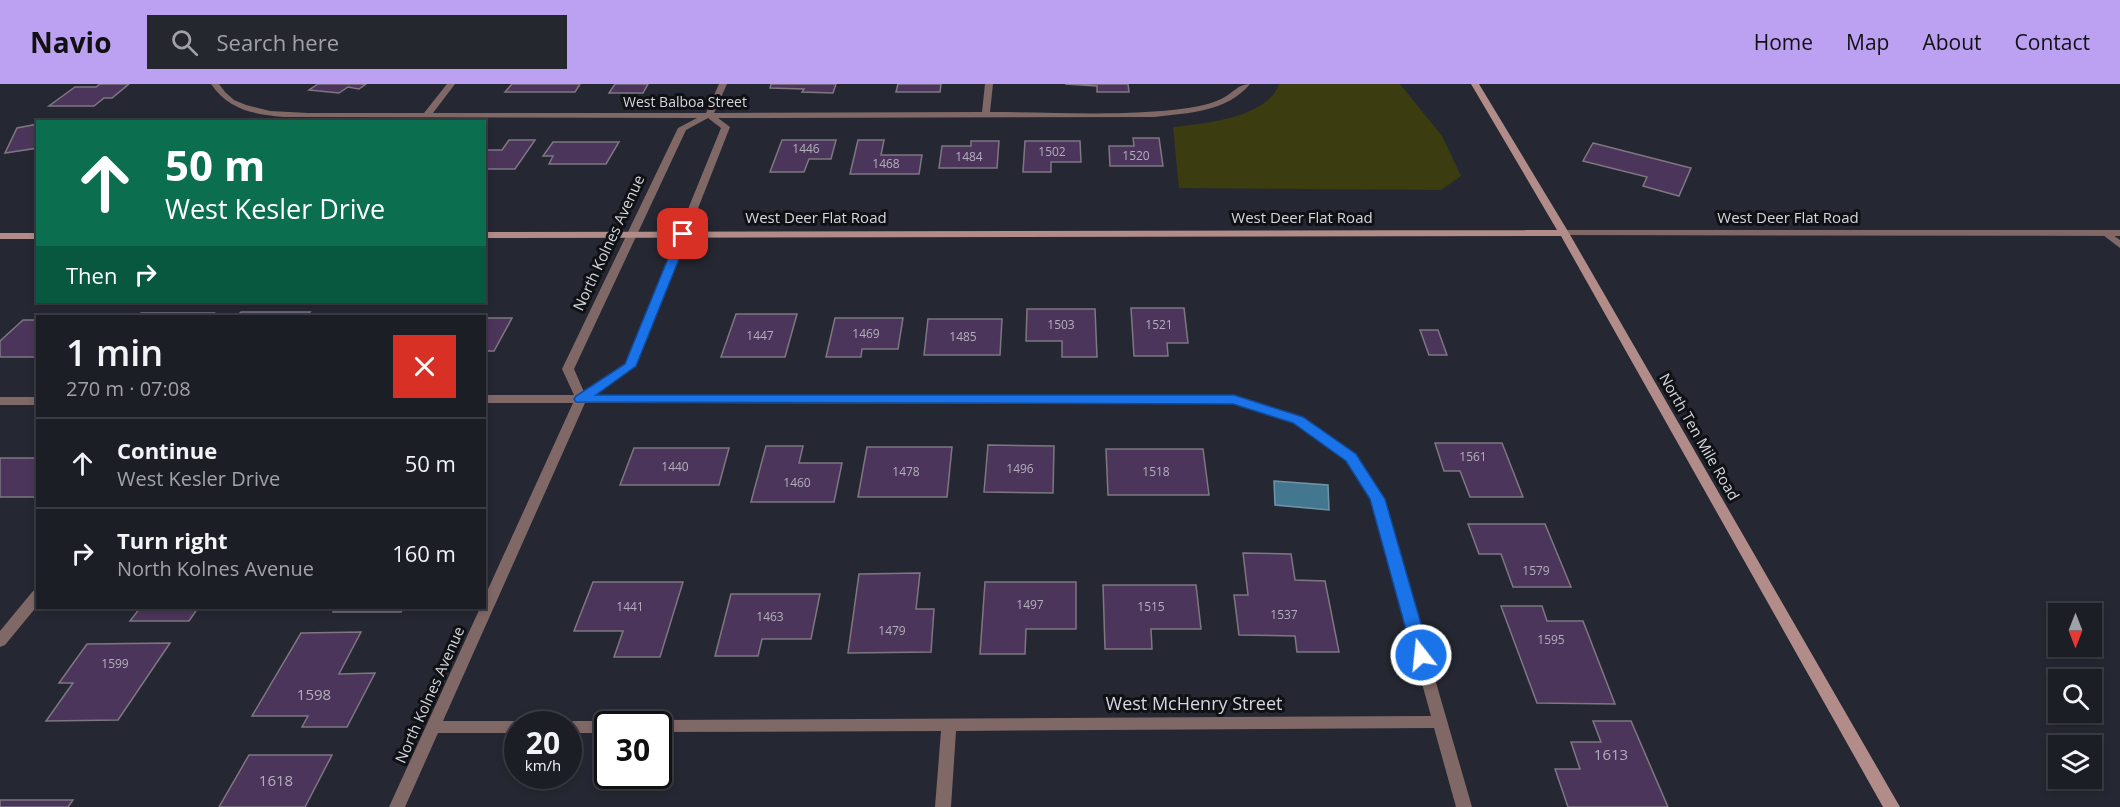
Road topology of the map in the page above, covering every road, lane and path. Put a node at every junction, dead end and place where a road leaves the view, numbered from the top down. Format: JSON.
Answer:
{"nodes":[{"id":1,"x":215,"y":84,"type":"edge"},
{"id":2,"x":451,"y":84,"type":"edge"},
{"id":3,"x":723,"y":84,"type":"edge"},
{"id":4,"x":989,"y":84,"type":"edge"},
{"id":5,"x":1246,"y":84,"type":"edge"},
{"id":6,"x":1475,"y":84,"type":"edge"},
{"id":7,"x":986,"y":114,"type":"junction"},
{"id":8,"x":709,"y":115,"type":"junction"},
{"id":9,"x":426,"y":116,"type":"junction"},
{"id":10,"x":1564,"y":233,"type":"junction"},
{"id":11,"x":2106,"y":233,"type":"junction"},
{"id":12,"x":2120,"y":233,"type":"edge"},
{"id":13,"x":683,"y":234,"type":"junction"},
{"id":14,"x":486,"y":235,"type":"edge"},
{"id":15,"x":632,"y":235,"type":"junction"},
{"id":16,"x":0,"y":236,"type":"edge"},
{"id":17,"x":36,"y":236,"type":"edge"},
{"id":18,"x":2120,"y":245,"type":"edge"},
{"id":19,"x":486,"y":399,"type":"edge"},
{"id":20,"x":581,"y":399,"type":"junction"},
{"id":21,"x":0,"y":401,"type":"edge"},
{"id":22,"x":36,"y":401,"type":"edge"},
{"id":23,"x":36,"y":597,"type":"edge"},
{"id":24,"x":0,"y":641,"type":"edge"},
{"id":25,"x":1440,"y":722,"type":"junction"},
{"id":26,"x":672,"y":726,"type":"edge"},
{"id":27,"x":948,"y":726,"type":"junction"},
{"id":28,"x":433,"y":727,"type":"junction"},
{"id":29,"x":504,"y":727,"type":"edge"},
{"id":30,"x":397,"y":807,"type":"edge"},
{"id":31,"x":943,"y":807,"type":"edge"},
{"id":32,"x":1464,"y":807,"type":"edge"},
{"id":33,"x":1892,"y":807,"type":"edge"}],
"edges":[{"from":1,"to":9,"type":"street","name":"West Balboa Street"},
{"from":2,"to":9,"type":"street"},
{"from":3,"to":8,"type":"street"},
{"from":4,"to":7,"type":"street"},
{"from":5,"to":7,"type":"street","name":"West Balboa Street"},
{"from":6,"to":10,"type":"main road","name":"North Ten Mile Road"},
{"from":7,"to":8,"type":"street","name":"West Balboa Street"},
{"from":8,"to":9,"type":"street","name":"West Balboa Street"},
{"from":8,"to":13,"type":"street"},
{"from":8,"to":15,"type":"street","name":"North Kolnes Avenue"},
{"from":10,"to":11,"type":"street","name":"West Deer Flat Road"},
{"from":10,"to":13,"type":"main road","name":"West Deer Flat Road"},
{"from":10,"to":33,"type":"main road","name":"North Ten Mile Road"},
{"from":11,"to":12,"type":"street","name":"West Deer Flat Road"},
{"from":11,"to":18,"type":"street"},
{"from":13,"to":15,"type":"main road","name":"West Deer Flat Road"},
{"from":13,"to":20,"type":"street"},
{"from":14,"to":15,"type":"main road","name":"West Deer Flat Road"},
{"from":15,"to":20,"type":"street","name":"North Kolnes Avenue"},
{"from":16,"to":17,"type":"main road"},
{"from":19,"to":20,"type":"street"},
{"from":20,"to":25,"type":"street"},
{"from":20,"to":28,"type":"street","name":"North Kolnes Avenue"},
{"from":21,"to":22,"type":"street"},
{"from":23,"to":24,"type":"street"},
{"from":25,"to":27,"type":"street","name":"West McHenry Street"},
{"from":25,"to":32,"type":"street"},
{"from":26,"to":27,"type":"street","name":"West McHenry Street"},
{"from":27,"to":31,"type":"street"},
{"from":28,"to":29,"type":"street"},
{"from":28,"to":30,"type":"street","name":"North Kolnes Avenue"}]}
